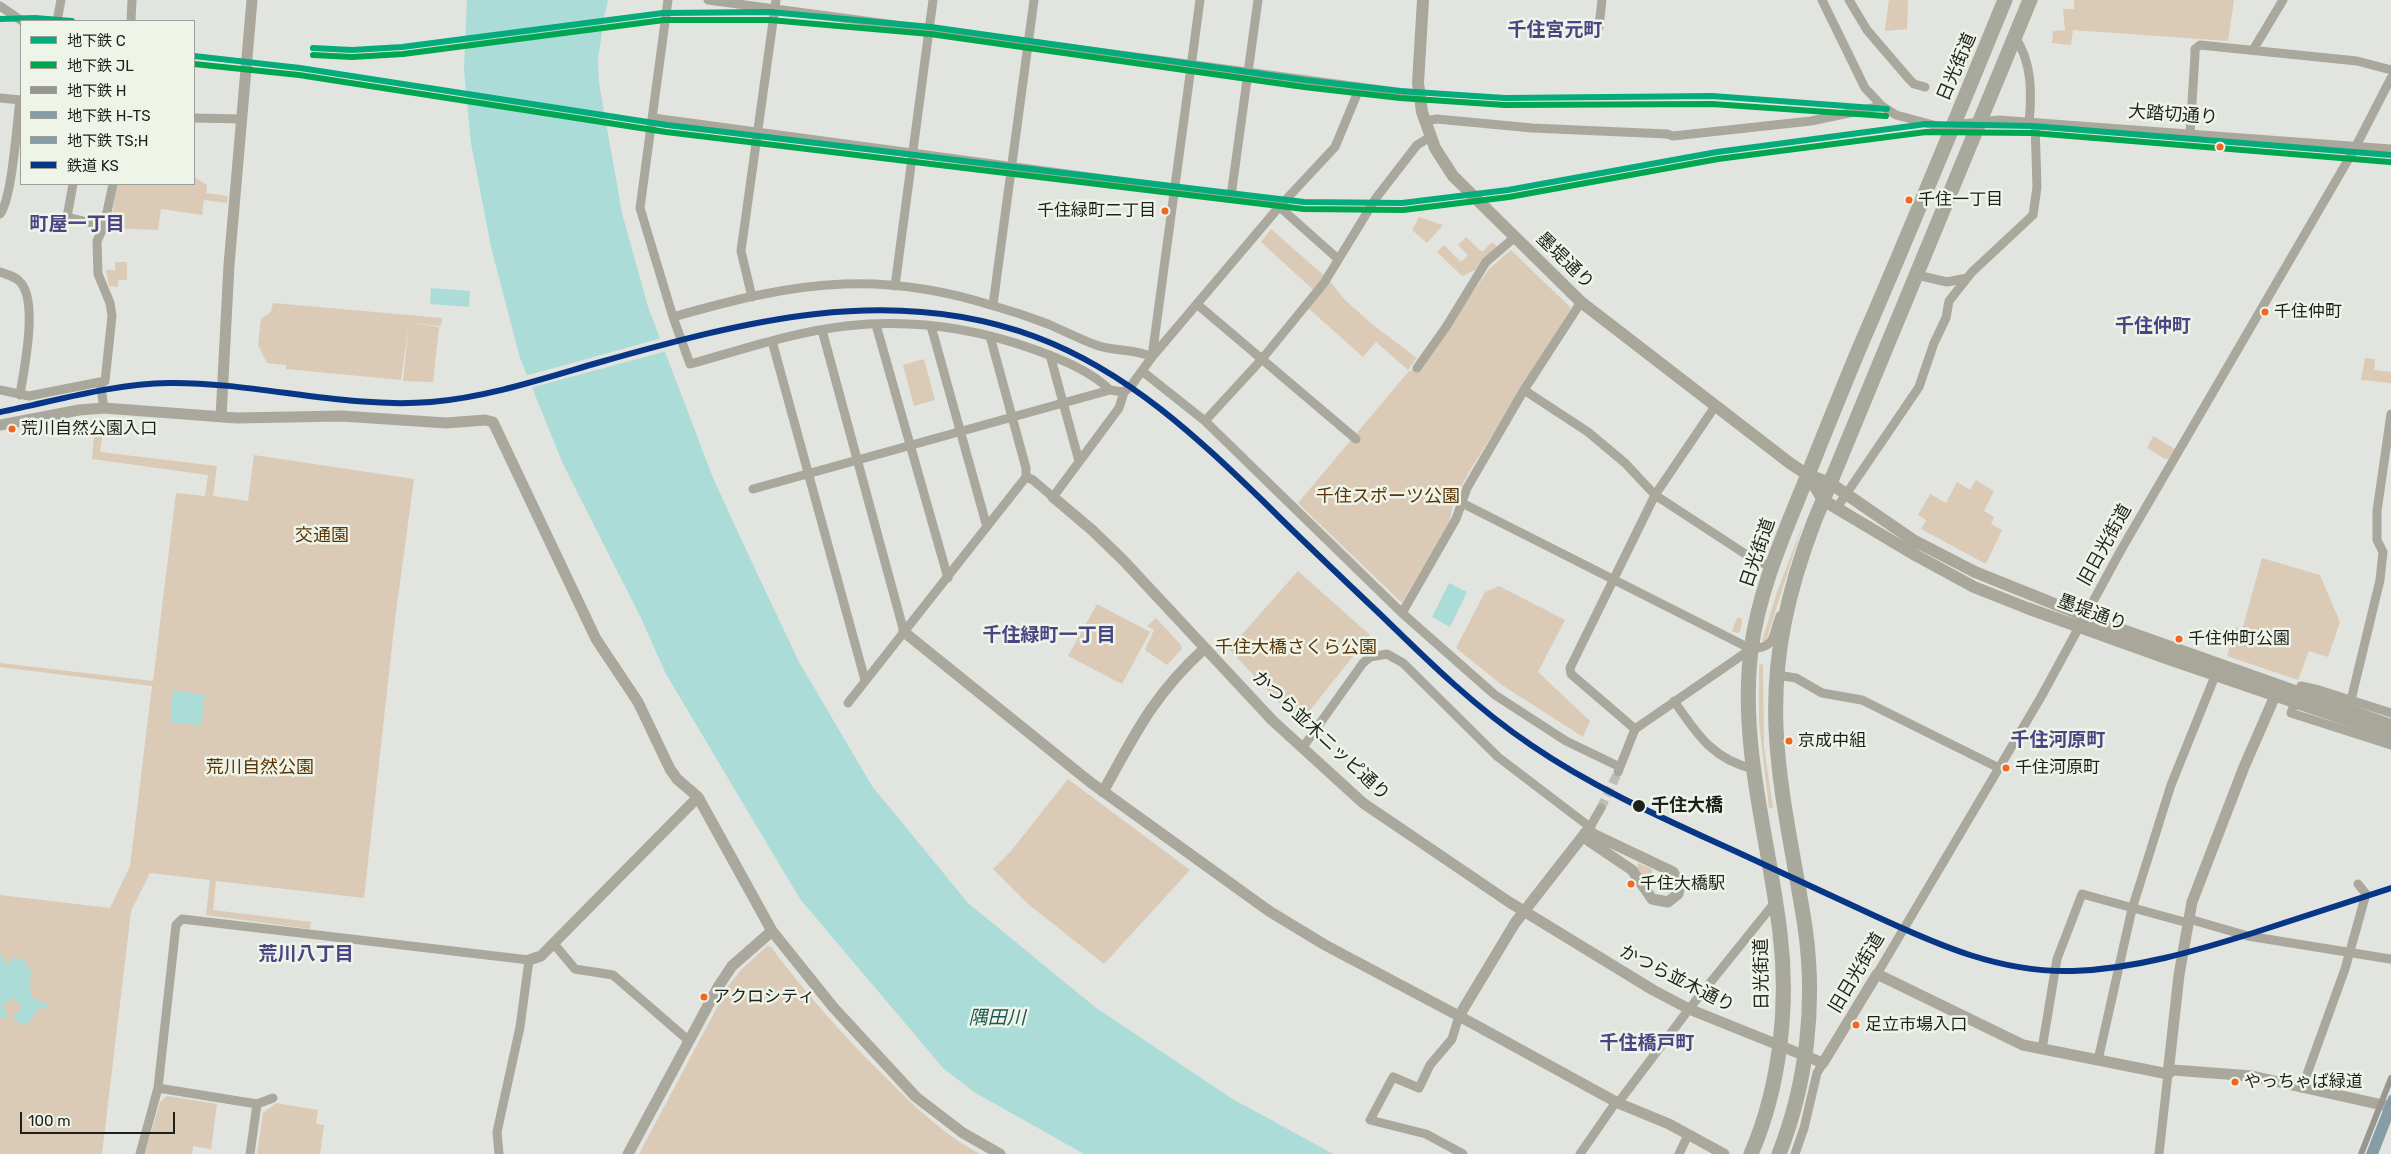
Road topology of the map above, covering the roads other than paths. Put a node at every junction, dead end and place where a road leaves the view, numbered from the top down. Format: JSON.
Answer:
{"nodes":[{"id":1,"x":61,"y":0,"type":"edge"},
{"id":2,"x":132,"y":0,"type":"edge"},
{"id":3,"x":252,"y":0,"type":"edge"},
{"id":4,"x":668,"y":0,"type":"edge"},
{"id":5,"x":708,"y":0,"type":"edge"},
{"id":6,"x":933,"y":0,"type":"edge"},
{"id":7,"x":1034,"y":0,"type":"edge"},
{"id":8,"x":1200,"y":0,"type":"edge"},
{"id":9,"x":1258,"y":0,"type":"edge"},
{"id":10,"x":1423,"y":0,"type":"edge"},
{"id":11,"x":1602,"y":0,"type":"edge"},
{"id":12,"x":1822,"y":0,"type":"edge"},
{"id":13,"x":1849,"y":0,"type":"edge"},
{"id":14,"x":2005,"y":0,"type":"edge"},
{"id":15,"x":2030,"y":0,"type":"edge"},
{"id":16,"x":2283,"y":0,"type":"edge"},
{"id":17,"x":776,"y":4,"type":"edge"},
{"id":18,"x":0,"y":6,"type":"edge"},
{"id":19,"x":21,"y":20,"type":"edge"},
{"id":20,"x":56,"y":20,"type":"edge"},
{"id":21,"x":131,"y":20,"type":"edge"},
{"id":22,"x":1599,"y":27,"type":"dead end"},
{"id":23,"x":929,"y":30,"type":"junction"},
{"id":24,"x":2015,"y":37,"type":"junction"},
{"id":25,"x":1029,"y":43,"type":"junction"},
{"id":26,"x":2253,"y":50,"type":"junction"},
{"id":27,"x":1192,"y":65,"type":"junction"},
{"id":28,"x":2391,"y":70,"type":"edge"},
{"id":29,"x":1248,"y":72,"type":"junction"},
{"id":30,"x":2391,"y":78,"type":"edge"},
{"id":31,"x":1360,"y":87,"type":"junction"},
{"id":32,"x":1925,"y":87,"type":"dead end"},
{"id":33,"x":1419,"y":95,"type":"junction"},
{"id":34,"x":0,"y":98,"type":"edge"},
{"id":35,"x":20,"y":100,"type":"edge"},
{"id":36,"x":1882,"y":106,"type":"junction"},
{"id":37,"x":195,"y":118,"type":"edge"},
{"id":38,"x":653,"y":118,"type":"junction"},
{"id":39,"x":242,"y":120,"type":"junction"},
{"id":40,"x":1425,"y":121,"type":"junction"},
{"id":41,"x":1981,"y":122,"type":"junction"},
{"id":42,"x":2032,"y":123,"type":"junction"},
{"id":43,"x":1952,"y":126,"type":"junction"},
{"id":44,"x":758,"y":132,"type":"junction"},
{"id":45,"x":2190,"y":134,"type":"junction"},
{"id":46,"x":1430,"y":137,"type":"junction"},
{"id":47,"x":2355,"y":148,"type":"junction"},
{"id":48,"x":2391,"y":150,"type":"edge"},
{"id":49,"x":912,"y":153,"type":"junction"},
{"id":50,"x":1012,"y":166,"type":"junction"},
{"id":51,"x":72,"y":185,"type":"edge"},
{"id":52,"x":114,"y":185,"type":"edge"},
{"id":53,"x":1175,"y":189,"type":"junction"},
{"id":54,"x":1231,"y":196,"type":"junction"},
{"id":55,"x":1279,"y":207,"type":"junction"},
{"id":56,"x":0,"y":214,"type":"edge"},
{"id":57,"x":104,"y":226,"type":"junction"},
{"id":58,"x":1515,"y":237,"type":"junction"},
{"id":59,"x":1338,"y":259,"type":"junction"},
{"id":60,"x":0,"y":272,"type":"edge"},
{"id":61,"x":1917,"y":275,"type":"junction"},
{"id":62,"x":1967,"y":278,"type":"junction"},
{"id":63,"x":1947,"y":282,"type":"junction"},
{"id":64,"x":895,"y":286,"type":"junction"},
{"id":65,"x":752,"y":296,"type":"junction"},
{"id":66,"x":1949,"y":301,"type":"junction"},
{"id":67,"x":1581,"y":302,"type":"junction"},
{"id":68,"x":993,"y":305,"type":"junction"},
{"id":69,"x":1198,"y":305,"type":"junction"},
{"id":70,"x":673,"y":317,"type":"junction"},
{"id":71,"x":876,"y":325,"type":"junction"},
{"id":72,"x":932,"y":326,"type":"junction"},
{"id":73,"x":822,"y":330,"type":"junction"},
{"id":74,"x":990,"y":336,"type":"junction"},
{"id":75,"x":772,"y":342,"type":"junction"},
{"id":76,"x":1050,"y":355,"type":"junction"},
{"id":77,"x":1152,"y":357,"type":"junction"},
{"id":78,"x":1262,"y":359,"type":"junction"},
{"id":79,"x":1417,"y":368,"type":"dead end"},
{"id":80,"x":1142,"y":370,"type":"junction"},
{"id":81,"x":100,"y":382,"type":"junction"},
{"id":82,"x":0,"y":390,"type":"edge"},
{"id":83,"x":1110,"y":390,"type":"junction"},
{"id":84,"x":1524,"y":390,"type":"junction"},
{"id":85,"x":1124,"y":392,"type":"junction"},
{"id":86,"x":20,"y":395,"type":"junction"},
{"id":87,"x":1063,"y":403,"type":"junction"},
{"id":88,"x":1716,"y":405,"type":"junction"},
{"id":89,"x":104,"y":408,"type":"junction"},
{"id":90,"x":2391,"y":414,"type":"edge"},
{"id":91,"x":221,"y":417,"type":"junction"},
{"id":92,"x":1012,"y":417,"type":"junction"},
{"id":93,"x":1205,"y":421,"type":"junction"},
{"id":94,"x":0,"y":425,"type":"edge"},
{"id":95,"x":961,"y":432,"type":"junction"},
{"id":96,"x":1356,"y":439,"type":"dead end"},
{"id":97,"x":910,"y":447,"type":"junction"},
{"id":98,"x":858,"y":461,"type":"junction"},
{"id":99,"x":1079,"y":461,"type":"junction"},
{"id":100,"x":808,"y":475,"type":"junction"},
{"id":101,"x":1808,"y":475,"type":"junction"},
{"id":102,"x":1026,"y":477,"type":"junction"},
{"id":103,"x":1830,"y":483,"type":"junction"},
{"id":104,"x":753,"y":489,"type":"dead end"},
{"id":105,"x":1846,"y":494,"type":"junction"},
{"id":106,"x":1655,"y":495,"type":"junction"},
{"id":107,"x":1053,"y":497,"type":"junction"},
{"id":108,"x":1823,"y":500,"type":"junction"},
{"id":109,"x":1462,"y":503,"type":"junction"},
{"id":110,"x":1836,"y":509,"type":"junction"},
{"id":111,"x":987,"y":527,"type":"junction"},
{"id":112,"x":2387,"y":552,"type":"edge"},
{"id":113,"x":1771,"y":566,"type":"junction"},
{"id":114,"x":948,"y":578,"type":"junction"},
{"id":115,"x":1613,"y":579,"type":"junction"},
{"id":116,"x":1789,"y":594,"type":"junction"},
{"id":117,"x":1402,"y":613,"type":"junction"},
{"id":118,"x":2083,"y":622,"type":"junction"},
{"id":119,"x":904,"y":632,"type":"junction"},
{"id":120,"x":1205,"y":648,"type":"junction"},
{"id":121,"x":1751,"y":650,"type":"junction"},
{"id":122,"x":1777,"y":675,"type":"junction"},
{"id":123,"x":2215,"y":676,"type":"junction"},
{"id":124,"x":865,"y":680,"type":"junction"},
{"id":125,"x":2277,"y":691,"type":"junction"},
{"id":126,"x":2296,"y":698,"type":"junction"},
{"id":127,"x":2351,"y":700,"type":"junction"},
{"id":128,"x":1674,"y":701,"type":"junction"},
{"id":129,"x":848,"y":703,"type":"dead end"},
{"id":130,"x":2391,"y":713,"type":"edge"},
{"id":131,"x":2391,"y":725,"type":"edge"},
{"id":132,"x":1635,"y":729,"type":"junction"},
{"id":133,"x":2391,"y":735,"type":"edge"},
{"id":134,"x":2391,"y":746,"type":"edge"},
{"id":135,"x":1303,"y":747,"type":"junction"},
{"id":136,"x":1999,"y":768,"type":"junction"},
{"id":137,"x":1753,"y":769,"type":"junction"},
{"id":138,"x":1103,"y":792,"type":"junction"},
{"id":139,"x":698,"y":797,"type":"junction"},
{"id":140,"x":1601,"y":808,"type":"tunnel mouth"},
{"id":141,"x":1588,"y":830,"type":"junction"},
{"id":142,"x":2358,"y":884,"type":"dead end"},
{"id":143,"x":1776,"y":901,"type":"junction"},
{"id":144,"x":2132,"y":909,"type":"junction"},
{"id":145,"x":1524,"y":911,"type":"junction"},
{"id":146,"x":2189,"y":921,"type":"junction"},
{"id":147,"x":772,"y":931,"type":"junction"},
{"id":148,"x":554,"y":944,"type":"junction"},
{"id":149,"x":2350,"y":953,"type":"junction"},
{"id":150,"x":2390,"y":959,"type":"edge"},
{"id":151,"x":529,"y":960,"type":"junction"},
{"id":152,"x":1877,"y":974,"type":"junction"},
{"id":153,"x":1689,"y":1009,"type":"junction"},
{"id":154,"x":1459,"y":1016,"type":"junction"},
{"id":155,"x":688,"y":1040,"type":"junction"},
{"id":156,"x":1779,"y":1045,"type":"junction"},
{"id":157,"x":2042,"y":1049,"type":"junction"},
{"id":158,"x":1805,"y":1055,"type":"junction"},
{"id":159,"x":2098,"y":1060,"type":"junction"},
{"id":160,"x":1823,"y":1063,"type":"junction"},
{"id":161,"x":2168,"y":1074,"type":"junction"},
{"id":162,"x":158,"y":1088,"type":"junction"},
{"id":163,"x":2302,"y":1088,"type":"junction"},
{"id":164,"x":273,"y":1098,"type":"dead end"},
{"id":165,"x":1617,"y":1103,"type":"junction"},
{"id":166,"x":258,"y":1104,"type":"junction"},
{"id":167,"x":2391,"y":1107,"type":"edge"},
{"id":168,"x":1688,"y":1135,"type":"junction"},
{"id":169,"x":140,"y":1154,"type":"edge"},
{"id":170,"x":250,"y":1154,"type":"edge"},
{"id":171,"x":499,"y":1154,"type":"edge"},
{"id":172,"x":628,"y":1154,"type":"edge"},
{"id":173,"x":1000,"y":1154,"type":"edge"},
{"id":174,"x":1463,"y":1154,"type":"edge"},
{"id":175,"x":1580,"y":1154,"type":"edge"},
{"id":176,"x":1679,"y":1154,"type":"edge"},
{"id":177,"x":1724,"y":1154,"type":"edge"},
{"id":178,"x":1751,"y":1154,"type":"edge"},
{"id":179,"x":1779,"y":1154,"type":"edge"},
{"id":180,"x":1795,"y":1154,"type":"edge"},
{"id":181,"x":2159,"y":1154,"type":"edge"}],
"edges":[{"from":1,"to":20,"type":"street"},
{"from":2,"to":21,"type":"street"},
{"from":3,"to":39,"type":"street"},
{"from":4,"to":38,"type":"street"},
{"from":5,"to":17,"type":"street"},
{"from":6,"to":23,"type":"street"},
{"from":7,"to":25,"type":"street"},
{"from":8,"to":27,"type":"street"},
{"from":9,"to":29,"type":"street"},
{"from":10,"to":33,"type":"main road","name":"墨堤通り"},
{"from":11,"to":22,"type":"street"},
{"from":12,"to":36,"type":"street"},
{"from":13,"to":32,"type":"street"},
{"from":14,"to":43,"type":"highway","name":"日光街道"},
{"from":15,"to":24,"type":"highway"},
{"from":16,"to":26,"type":"street"},
{"from":17,"to":23,"type":"street"},
{"from":17,"to":44,"type":"street"},
{"from":18,"to":19,"type":"street"},
{"from":23,"to":25,"type":"street"},
{"from":23,"to":49,"type":"street"},
{"from":24,"to":41,"type":"highway"},
{"from":24,"to":42,"type":"street"},
{"from":25,"to":27,"type":"street"},
{"from":25,"to":50,"type":"street"},
{"from":26,"to":28,"type":"street"},
{"from":26,"to":45,"type":"street"},
{"from":27,"to":29,"type":"street"},
{"from":27,"to":53,"type":"street"},
{"from":29,"to":31,"type":"street"},
{"from":29,"to":54,"type":"street"},
{"from":30,"to":47,"type":"street","name":"旧日光街道"},
{"from":31,"to":33,"type":"street"},
{"from":31,"to":55,"type":"street"},
{"from":33,"to":40,"type":"main road","name":"墨堤通り"},
{"from":34,"to":35,"type":"street"},
{"from":35,"to":56,"type":"street"},
{"from":36,"to":40,"type":"street"},
{"from":36,"to":43,"type":"street"},
{"from":37,"to":39,"type":"street"},
{"from":38,"to":44,"type":"street"},
{"from":38,"to":70,"type":"street"},
{"from":39,"to":91,"type":"street"},
{"from":40,"to":46,"type":"main road","name":"墨堤通り"},
{"from":41,"to":42,"type":"street","name":"大踏切通り"},
{"from":41,"to":43,"type":"street","name":"大踏切通り"},
{"from":41,"to":61,"type":"highway"},
{"from":42,"to":45,"type":"street","name":"大踏切通り"},
{"from":42,"to":62,"type":"street"},
{"from":43,"to":101,"type":"highway","name":"日光街道"},
{"from":44,"to":49,"type":"street"},
{"from":44,"to":65,"type":"street"},
{"from":45,"to":47,"type":"street","name":"大踏切通り"},
{"from":46,"to":58,"type":"main road","name":"墨堤通り"},
{"from":46,"to":59,"type":"street"},
{"from":47,"to":48,"type":"street","name":"大踏切通り"},
{"from":47,"to":118,"type":"street","name":"旧日光街道"},
{"from":49,"to":50,"type":"street"},
{"from":49,"to":64,"type":"street"},
{"from":50,"to":53,"type":"street"},
{"from":50,"to":68,"type":"street"},
{"from":51,"to":57,"type":"street"},
{"from":52,"to":57,"type":"street"},
{"from":53,"to":54,"type":"street"},
{"from":53,"to":77,"type":"street"},
{"from":54,"to":55,"type":"street"},
{"from":55,"to":59,"type":"street"},
{"from":55,"to":69,"type":"street"},
{"from":57,"to":81,"type":"street"},
{"from":58,"to":67,"type":"main road","name":"墨堤通り"},
{"from":58,"to":79,"type":"street"},
{"from":59,"to":78,"type":"street"},
{"from":60,"to":86,"type":"street"},
{"from":61,"to":63,"type":"street"},
{"from":61,"to":103,"type":"highway"},
{"from":62,"to":63,"type":"street"},
{"from":62,"to":66,"type":"street"},
{"from":63,"to":66,"type":"street"},
{"from":64,"to":65,"type":"street"},
{"from":64,"to":68,"type":"street"},
{"from":65,"to":70,"type":"street"},
{"from":66,"to":105,"type":"street"},
{"from":67,"to":84,"type":"street"},
{"from":67,"to":88,"type":"main road","name":"墨堤通り"},
{"from":68,"to":77,"type":"street"},
{"from":69,"to":77,"type":"street"},
{"from":69,"to":78,"type":"street"},
{"from":70,"to":75,"type":"street"},
{"from":71,"to":72,"type":"street"},
{"from":71,"to":73,"type":"street"},
{"from":71,"to":97,"type":"street"},
{"from":72,"to":74,"type":"street"},
{"from":72,"to":95,"type":"street"},
{"from":73,"to":75,"type":"street"},
{"from":73,"to":98,"type":"street"},
{"from":74,"to":76,"type":"street"},
{"from":74,"to":92,"type":"street"},
{"from":75,"to":100,"type":"street"},
{"from":76,"to":83,"type":"street"},
{"from":76,"to":87,"type":"street"},
{"from":77,"to":80,"type":"street"},
{"from":78,"to":93,"type":"street"},
{"from":78,"to":96,"type":"street"},
{"from":80,"to":85,"type":"street"},
{"from":80,"to":93,"type":"street"},
{"from":81,"to":86,"type":"street"},
{"from":81,"to":89,"type":"street"},
{"from":82,"to":86,"type":"street"},
{"from":83,"to":85,"type":"street"},
{"from":83,"to":87,"type":"street"},
{"from":84,"to":106,"type":"street"},
{"from":84,"to":109,"type":"street"},
{"from":85,"to":99,"type":"street"},
{"from":87,"to":92,"type":"street"},
{"from":87,"to":99,"type":"street"},
{"from":88,"to":101,"type":"main road","name":"墨堤通り"},
{"from":88,"to":106,"type":"street"},
{"from":89,"to":91,"type":"street"},
{"from":89,"to":94,"type":"street"},
{"from":90,"to":112,"type":"street"},
{"from":91,"to":139,"type":"street"},
{"from":92,"to":95,"type":"street"},
{"from":92,"to":102,"type":"street"},
{"from":93,"to":117,"type":"street"},
{"from":95,"to":97,"type":"street"},
{"from":95,"to":111,"type":"street"},
{"from":97,"to":98,"type":"street"},
{"from":97,"to":114,"type":"street"},
{"from":98,"to":100,"type":"street"},
{"from":98,"to":119,"type":"street"},
{"from":99,"to":107,"type":"street"},
{"from":100,"to":104,"type":"street"},
{"from":100,"to":124,"type":"street"},
{"from":101,"to":103,"type":"main road","name":"墨堤通り"},
{"from":101,"to":108,"type":"main road","name":"墨堤通り"},
{"from":101,"to":113,"type":"highway","name":"日光街道"},
{"from":102,"to":107,"type":"street"},
{"from":102,"to":111,"type":"street"},
{"from":103,"to":105,"type":"main road","name":"墨堤通り"},
{"from":103,"to":108,"type":"highway"},
{"from":105,"to":110,"type":"street"},
{"from":105,"to":118,"type":"main road","name":"墨堤通り"},
{"from":106,"to":113,"type":"street"},
{"from":106,"to":115,"type":"street"},
{"from":107,"to":120,"type":"street","name":"かつら並木ニッピ通り"},
{"from":108,"to":110,"type":"main road","name":"墨堤通り"},
{"from":108,"to":116,"type":"highway"},
{"from":109,"to":115,"type":"street"},
{"from":109,"to":117,"type":"street"},
{"from":110,"to":118,"type":"main road","name":"墨堤通り"},
{"from":111,"to":114,"type":"street"},
{"from":112,"to":127,"type":"street"},
{"from":113,"to":121,"type":"highway","name":"日光街道"},
{"from":114,"to":119,"type":"street"},
{"from":115,"to":121,"type":"street"},
{"from":115,"to":132,"type":"street"},
{"from":116,"to":121,"type":"street"},
{"from":116,"to":122,"type":"highway"},
{"from":117,"to":132,"type":"street"},
{"from":118,"to":123,"type":"main road","name":"墨堤通り"},
{"from":118,"to":125,"type":"main road","name":"墨堤通り"},
{"from":118,"to":136,"type":"street","name":"旧日光街道"},
{"from":119,"to":124,"type":"street"},
{"from":119,"to":138,"type":"street"},
{"from":120,"to":135,"type":"street","name":"かつら並木ニッピ通り"},
{"from":120,"to":138,"type":"street"},
{"from":121,"to":128,"type":"street"},
{"from":121,"to":137,"type":"highway","name":"日光街道"},
{"from":122,"to":136,"type":"street"},
{"from":122,"to":158,"type":"highway"},
{"from":123,"to":125,"type":"main road","name":"墨堤通り"},
{"from":123,"to":144,"type":"street"},
{"from":124,"to":129,"type":"street"},
{"from":125,"to":126,"type":"main road","name":"墨堤通り"},
{"from":125,"to":146,"type":"street"},
{"from":126,"to":127,"type":"street"},
{"from":126,"to":131,"type":"main road","name":"墨堤通り"},
{"from":126,"to":133,"type":"main road","name":"墨堤通り"},
{"from":126,"to":134,"type":"street"},
{"from":127,"to":130,"type":"street"},
{"from":128,"to":132,"type":"street"},
{"from":128,"to":137,"type":"street"},
{"from":135,"to":141,"type":"street"},
{"from":135,"to":145,"type":"street","name":"かつら並木ニッピ通り"},
{"from":136,"to":152,"type":"street","name":"旧日光街道"},
{"from":137,"to":143,"type":"highway","name":"日光街道"},
{"from":138,"to":154,"type":"street"},
{"from":139,"to":147,"type":"street"},
{"from":139,"to":148,"type":"street"},
{"from":140,"to":141,"type":"street"},
{"from":141,"to":141,"type":"street"},
{"from":141,"to":145,"type":"street"},
{"from":142,"to":149,"type":"street"},
{"from":143,"to":153,"type":"street"},
{"from":143,"to":156,"type":"highway","name":"日光街道"},
{"from":144,"to":146,"type":"street"},
{"from":144,"to":157,"type":"street"},
{"from":144,"to":159,"type":"street"},
{"from":145,"to":153,"type":"street","name":"かつら並木通り"},
{"from":145,"to":154,"type":"street"},
{"from":146,"to":149,"type":"street"},
{"from":146,"to":161,"type":"street"},
{"from":147,"to":155,"type":"street"},
{"from":147,"to":173,"type":"street"},
{"from":148,"to":151,"type":"street"},
{"from":148,"to":155,"type":"street"},
{"from":149,"to":150,"type":"street"},
{"from":149,"to":163,"type":"street"},
{"from":151,"to":162,"type":"street"},
{"from":151,"to":171,"type":"street"},
{"from":152,"to":157,"type":"street"},
{"from":152,"to":160,"type":"street","name":"旧日光街道"},
{"from":153,"to":156,"type":"street","name":"かつら並木通り"},
{"from":153,"to":165,"type":"street"},
{"from":154,"to":165,"type":"street"},
{"from":154,"to":174,"type":"street"},
{"from":155,"to":172,"type":"street"},
{"from":156,"to":158,"type":"street","name":"かつら並木通り"},
{"from":156,"to":178,"type":"highway","name":"日光街道"},
{"from":157,"to":159,"type":"street"},
{"from":158,"to":160,"type":"street","name":"かつら並木通り"},
{"from":158,"to":179,"type":"highway"},
{"from":159,"to":161,"type":"street"},
{"from":160,"to":180,"type":"street"},
{"from":161,"to":163,"type":"street"},
{"from":161,"to":181,"type":"street"},
{"from":162,"to":166,"type":"street"},
{"from":162,"to":169,"type":"street"},
{"from":163,"to":167,"type":"street"},
{"from":164,"to":166,"type":"street"},
{"from":165,"to":168,"type":"street"},
{"from":165,"to":175,"type":"street"},
{"from":166,"to":170,"type":"street"},
{"from":168,"to":176,"type":"street"},
{"from":168,"to":177,"type":"street"}]}
